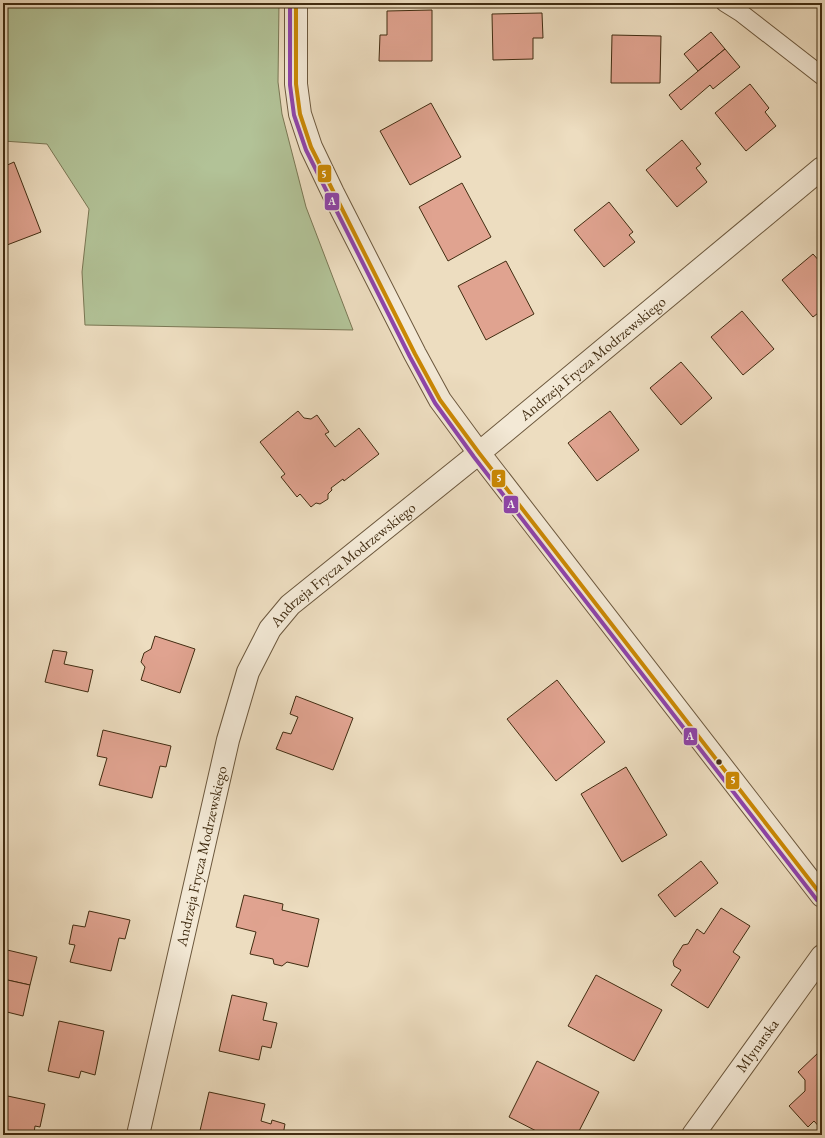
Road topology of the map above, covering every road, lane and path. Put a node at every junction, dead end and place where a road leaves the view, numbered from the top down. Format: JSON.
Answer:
{"nodes":[{"id":1,"x":296,"y":3,"type":"edge"},
{"id":2,"x":725,"y":3,"type":"edge"},
{"id":3,"x":822,"y":76,"type":"edge"},
{"id":4,"x":822,"y":168,"type":"edge"},
{"id":5,"x":479,"y":453,"type":"junction"},
{"id":6,"x":822,"y":896,"type":"edge"},
{"id":7,"x":822,"y":956,"type":"edge"},
{"id":8,"x":138,"y":1135,"type":"edge"},
{"id":9,"x":693,"y":1135,"type":"edge"}],
"edges":[{"from":1,"to":5,"type":"street"},
{"from":2,"to":3,"type":"lane"},
{"from":4,"to":5,"type":"street","name":"Andrzeja Frycza Modrzewskiego"},
{"from":5,"to":6,"type":"street"},
{"from":5,"to":8,"type":"street","name":"Andrzeja Frycza Modrzewskiego"},
{"from":7,"to":9,"type":"street","name":"Młynarska"}]}
